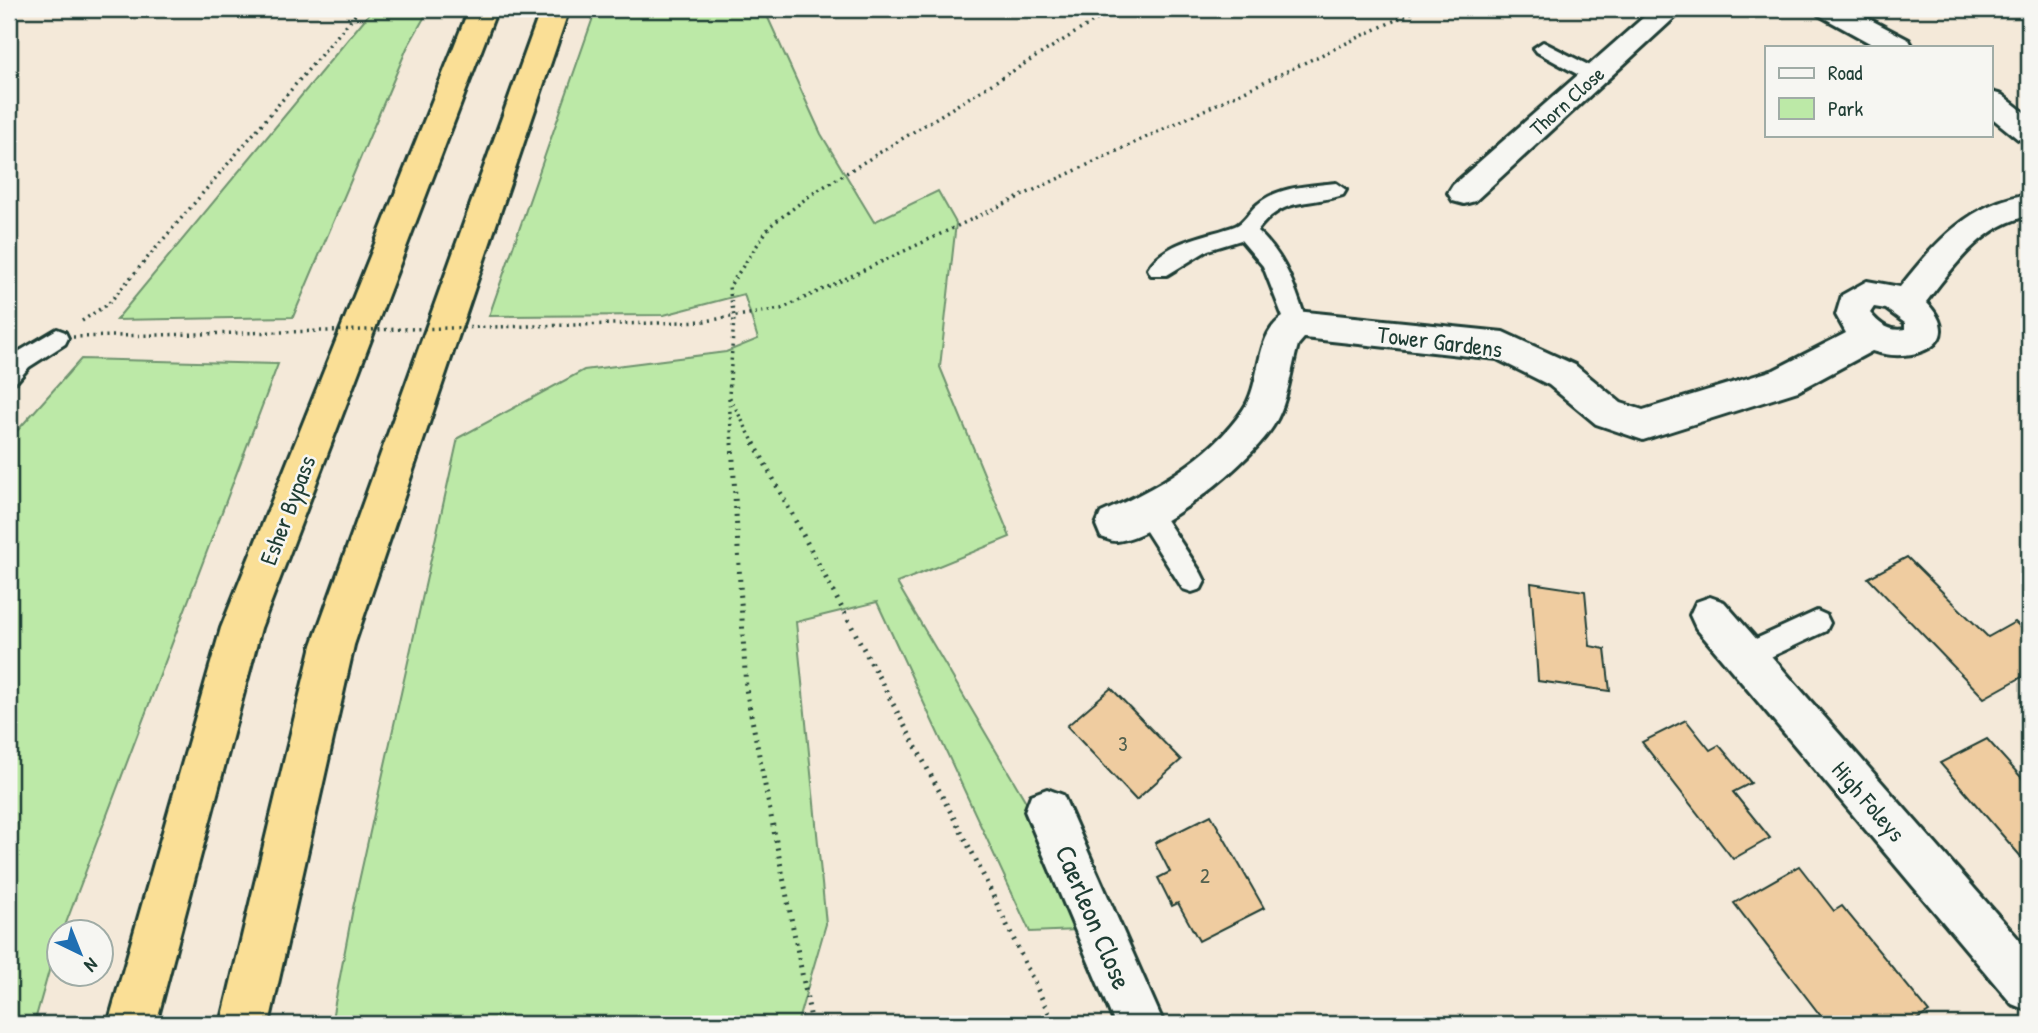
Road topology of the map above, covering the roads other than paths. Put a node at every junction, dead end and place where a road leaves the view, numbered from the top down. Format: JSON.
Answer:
{"nodes":[{"id":1,"x":483,"y":9,"type":"edge"},
{"id":2,"x":555,"y":9,"type":"edge"},
{"id":3,"x":1670,"y":9,"type":"edge"},
{"id":4,"x":1829,"y":9,"type":"edge"},
{"id":5,"x":1897,"y":46,"type":"edge"},
{"id":6,"x":1543,"y":48,"type":"dead end"},
{"id":7,"x":1595,"y":76,"type":"junction"},
{"id":8,"x":1993,"y":104,"type":"edge"},
{"id":9,"x":2029,"y":132,"type":"edge"},
{"id":10,"x":1336,"y":190,"type":"dead end"},
{"id":11,"x":1464,"y":193,"type":"dead end"},
{"id":12,"x":2029,"y":205,"type":"edge"},
{"id":13,"x":1245,"y":232,"type":"junction"},
{"id":14,"x":1159,"y":269,"type":"dead end"},
{"id":15,"x":1296,"y":324,"type":"junction"},
{"id":16,"x":65,"y":337,"type":"road end"},
{"id":17,"x":9,"y":375,"type":"edge"},
{"id":18,"x":1130,"y":518,"type":"joint"},
{"id":19,"x":1192,"y":581,"type":"dead end"},
{"id":20,"x":1710,"y":615,"type":"dead end"},
{"id":21,"x":1817,"y":623,"type":"dead end"},
{"id":22,"x":1745,"y":657,"type":"junction"},
{"id":23,"x":1048,"y":811,"type":"dead end"},
{"id":24,"x":2029,"y":987,"type":"edge"},
{"id":25,"x":132,"y":1024,"type":"edge"},
{"id":26,"x":245,"y":1024,"type":"edge"},
{"id":27,"x":1140,"y":1024,"type":"edge"}],
"edges":[{"from":1,"to":25,"type":"highway","name":"Esher Bypass"},
{"from":2,"to":26,"type":"highway"},
{"from":3,"to":7,"type":"street","name":"Thorn Close"},
{"from":4,"to":5,"type":"street"},
{"from":6,"to":7,"type":"lane"},
{"from":7,"to":11,"type":"street","name":"Thorn Close"},
{"from":8,"to":9,"type":"street"},
{"from":10,"to":13,"type":"lane"},
{"from":12,"to":15,"type":"street","name":"Tower Gardens"},
{"from":13,"to":14,"type":"lane"},
{"from":13,"to":15,"type":"lane"},
{"from":15,"to":18,"type":"street"},
{"from":16,"to":17,"type":"lane"},
{"from":18,"to":19,"type":"lane"},
{"from":20,"to":22,"type":"street","name":"High Foleys"},
{"from":21,"to":22,"type":"lane"},
{"from":22,"to":24,"type":"street","name":"High Foleys"},
{"from":23,"to":27,"type":"street","name":"Caerleon Close"}]}
